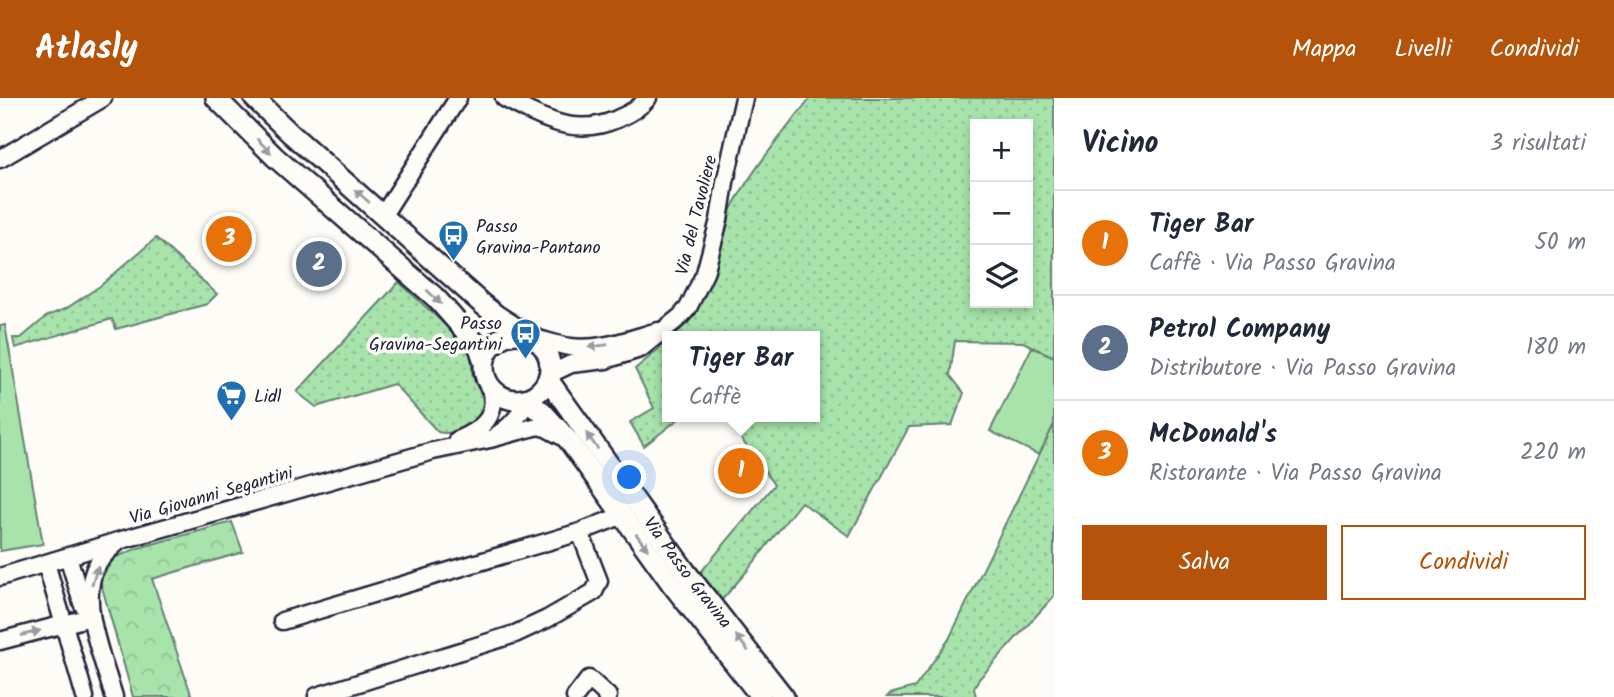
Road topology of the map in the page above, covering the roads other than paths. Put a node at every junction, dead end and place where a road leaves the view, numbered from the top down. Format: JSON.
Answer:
{"nodes":[{"id":1,"x":103,"y":98,"type":"edge"},
{"id":2,"x":216,"y":98,"type":"edge"},
{"id":3,"x":254,"y":98,"type":"edge"},
{"id":4,"x":458,"y":98,"type":"edge"},
{"id":5,"x":504,"y":98,"type":"edge"},
{"id":6,"x":648,"y":98,"type":"edge"},
{"id":7,"x":744,"y":98,"type":"edge"},
{"id":8,"x":0,"y":159,"type":"edge"},
{"id":9,"x":383,"y":215,"type":"junction"},
{"id":10,"x":664,"y":330,"type":"joint"},
{"id":11,"x":662,"y":332,"type":"edge"},
{"id":12,"x":529,"y":336,"type":"junction"},
{"id":13,"x":484,"y":362,"type":"junction"},
{"id":14,"x":549,"y":375,"type":"junction"},
{"id":15,"x":491,"y":387,"type":"junction"},
{"id":16,"x":525,"y":400,"type":"junction"},
{"id":17,"x":490,"y":439,"type":"junction"},
{"id":18,"x":569,"y":441,"type":"junction"},
{"id":19,"x":433,"y":451,"type":"junction"},
{"id":20,"x":623,"y":515,"type":"junction"},
{"id":21,"x":580,"y":532,"type":"junction"},
{"id":22,"x":118,"y":541,"type":"junction"},
{"id":23,"x":68,"y":556,"type":"junction"},
{"id":24,"x":46,"y":563,"type":"junction"},
{"id":25,"x":0,"y":577,"type":"edge"},
{"id":26,"x":91,"y":617,"type":"junction"},
{"id":27,"x":282,"y":621,"type":"dead end"},
{"id":28,"x":63,"y":624,"type":"junction"},
{"id":29,"x":0,"y":641,"type":"edge"},
{"id":30,"x":317,"y":696,"type":"edge"},
{"id":31,"x":85,"y":697,"type":"edge"},
{"id":32,"x":114,"y":697,"type":"edge"},
{"id":33,"x":575,"y":697,"type":"edge"},
{"id":34,"x":607,"y":697,"type":"edge"},
{"id":35,"x":761,"y":697,"type":"edge"},
{"id":36,"x":784,"y":697,"type":"edge"}],
"edges":[{"from":1,"to":8,"type":"street"},
{"from":2,"to":13,"type":"main road","one_way":true},
{"from":9,"to":3,"type":"main road","one_way":true},
{"from":4,"to":9,"type":"street"},
{"from":5,"to":6,"type":"street"},
{"from":7,"to":10,"type":"street","name":"Via del Tavoliere"},
{"from":9,"to":12,"type":"main road"},
{"from":10,"to":12,"type":"street","one_way":true},
{"from":11,"to":14,"type":"street"},
{"from":12,"to":13,"type":"main road"},
{"from":12,"to":14,"type":"main road"},
{"from":13,"to":15,"type":"main road"},
{"from":14,"to":16,"type":"main road"},
{"from":36,"to":14,"type":"main road","name":"Via Passo Gravina","one_way":true},
{"from":15,"to":16,"type":"main road"},
{"from":15,"to":19,"type":"street","name":"Via Giovanni Segantini"},
{"from":16,"to":17,"type":"street"},
{"from":16,"to":18,"type":"main road","name":"Via Passo Gravina"},
{"from":17,"to":18,"type":"street","name":"Via Giovanni Segantini"},
{"from":17,"to":19,"type":"street","name":"Via Giovanni Segantini"},
{"from":18,"to":20,"type":"main road","name":"Via Passo Gravina"},
{"from":19,"to":22,"type":"street","name":"Via Giovanni Segantini"},
{"from":20,"to":21,"type":"street","name":"Via Passo Gravina"},
{"from":20,"to":35,"type":"main road","name":"Via Passo Gravina","one_way":true},
{"from":21,"to":27,"type":"street","name":"Via Passo Gravina"},
{"from":21,"to":30,"type":"street"},
{"from":22,"to":23,"type":"street","name":"Via Giovanni Segantini"},
{"from":26,"to":22,"type":"street","one_way":true},
{"from":23,"to":24,"type":"street","name":"Via Giovanni Segantini"},
{"from":23,"to":26,"type":"street"},
{"from":24,"to":25,"type":"street","name":"Via Giovanni Segantini"},
{"from":24,"to":28,"type":"street"},
{"from":26,"to":28,"type":"street"},
{"from":26,"to":32,"type":"street"},
{"from":29,"to":28,"type":"street","one_way":true},
{"from":28,"to":31,"type":"street"},
{"from":33,"to":34,"type":"street"}]}
